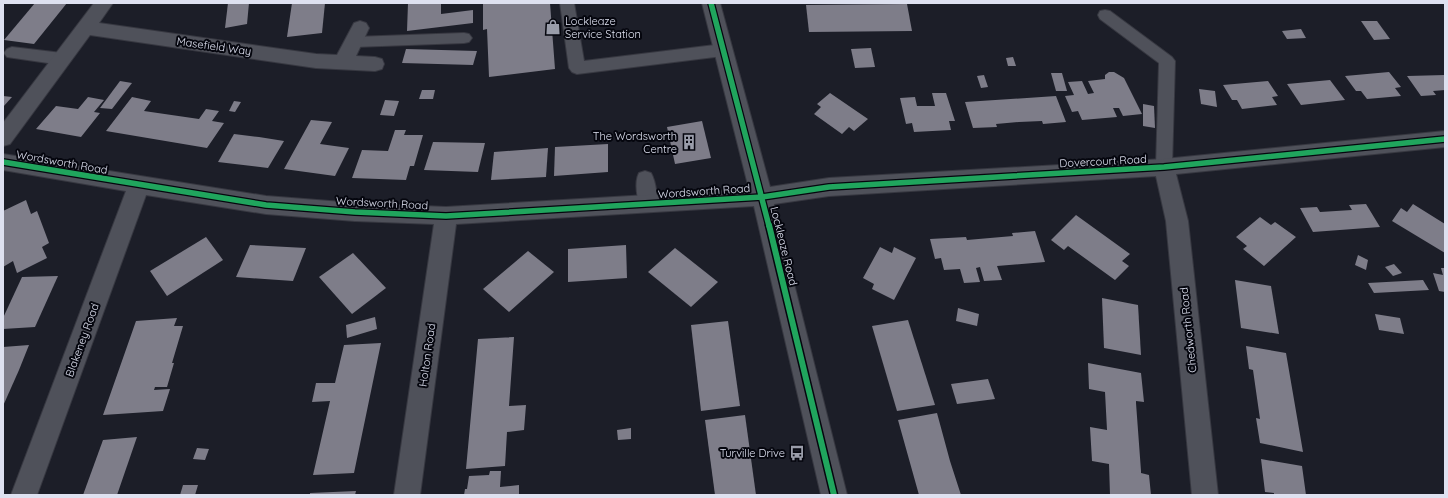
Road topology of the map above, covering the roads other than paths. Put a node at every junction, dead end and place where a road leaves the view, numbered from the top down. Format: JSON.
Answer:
{"nodes":[{"id":1,"x":104,"y":3,"type":"edge"},
{"id":2,"x":567,"y":3,"type":"edge"},
{"id":3,"x":711,"y":3,"type":"edge"},
{"id":4,"x":1105,"y":15,"type":"dead end"},
{"id":5,"x":85,"y":28,"type":"junction"},
{"id":6,"x":357,"y":35,"type":"joint"},
{"id":7,"x":464,"y":38,"type":"dead end"},
{"id":8,"x":723,"y":50,"type":"junction"},
{"id":9,"x":12,"y":53,"type":"dead end"},
{"id":10,"x":62,"y":59,"type":"junction"},
{"id":11,"x":343,"y":63,"type":"junction"},
{"id":12,"x":375,"y":64,"type":"dead end"},
{"id":13,"x":3,"y":138,"type":"edge"},
{"id":14,"x":1445,"y":139,"type":"edge"},
{"id":15,"x":3,"y":162,"type":"edge"},
{"id":16,"x":1164,"y":167,"type":"junction"},
{"id":17,"x":645,"y":178,"type":"dead end"},
{"id":18,"x":140,"y":185,"type":"junction"},
{"id":19,"x":762,"y":197,"type":"junction"},
{"id":20,"x":648,"y":204,"type":"junction"},
{"id":21,"x":446,"y":216,"type":"junction"},
{"id":22,"x":24,"y":495,"type":"edge"},
{"id":23,"x":407,"y":495,"type":"edge"},
{"id":24,"x":834,"y":495,"type":"edge"},
{"id":25,"x":1205,"y":495,"type":"edge"}],
"edges":[{"from":1,"to":5,"type":"street"},
{"from":2,"to":8,"type":"lane"},
{"from":3,"to":8,"type":"street","name":"Lockleaze Road"},
{"from":4,"to":16,"type":"lane"},
{"from":5,"to":10,"type":"street"},
{"from":5,"to":11,"type":"street","name":"Masefield Way"},
{"from":6,"to":7,"type":"lane"},
{"from":6,"to":11,"type":"street"},
{"from":8,"to":19,"type":"street","name":"Lockleaze Road"},
{"from":9,"to":10,"type":"lane"},
{"from":10,"to":13,"type":"street"},
{"from":11,"to":12,"type":"street","name":"Masefield Way"},
{"from":14,"to":16,"type":"street","name":"Dovercourt Road"},
{"from":15,"to":18,"type":"street","name":"Wordsworth Road"},
{"from":16,"to":19,"type":"street","name":"Dovercourt Road"},
{"from":16,"to":25,"type":"street","name":"Chedworth Road"},
{"from":17,"to":20,"type":"lane"},
{"from":18,"to":21,"type":"street","name":"Wordsworth Road"},
{"from":18,"to":22,"type":"street","name":"Blakeney Road"},
{"from":19,"to":20,"type":"street","name":"Wordsworth Road"},
{"from":19,"to":24,"type":"street","name":"Lockleaze Road"},
{"from":20,"to":21,"type":"street","name":"Wordsworth Road"},
{"from":21,"to":23,"type":"street","name":"Holton Road"}]}
